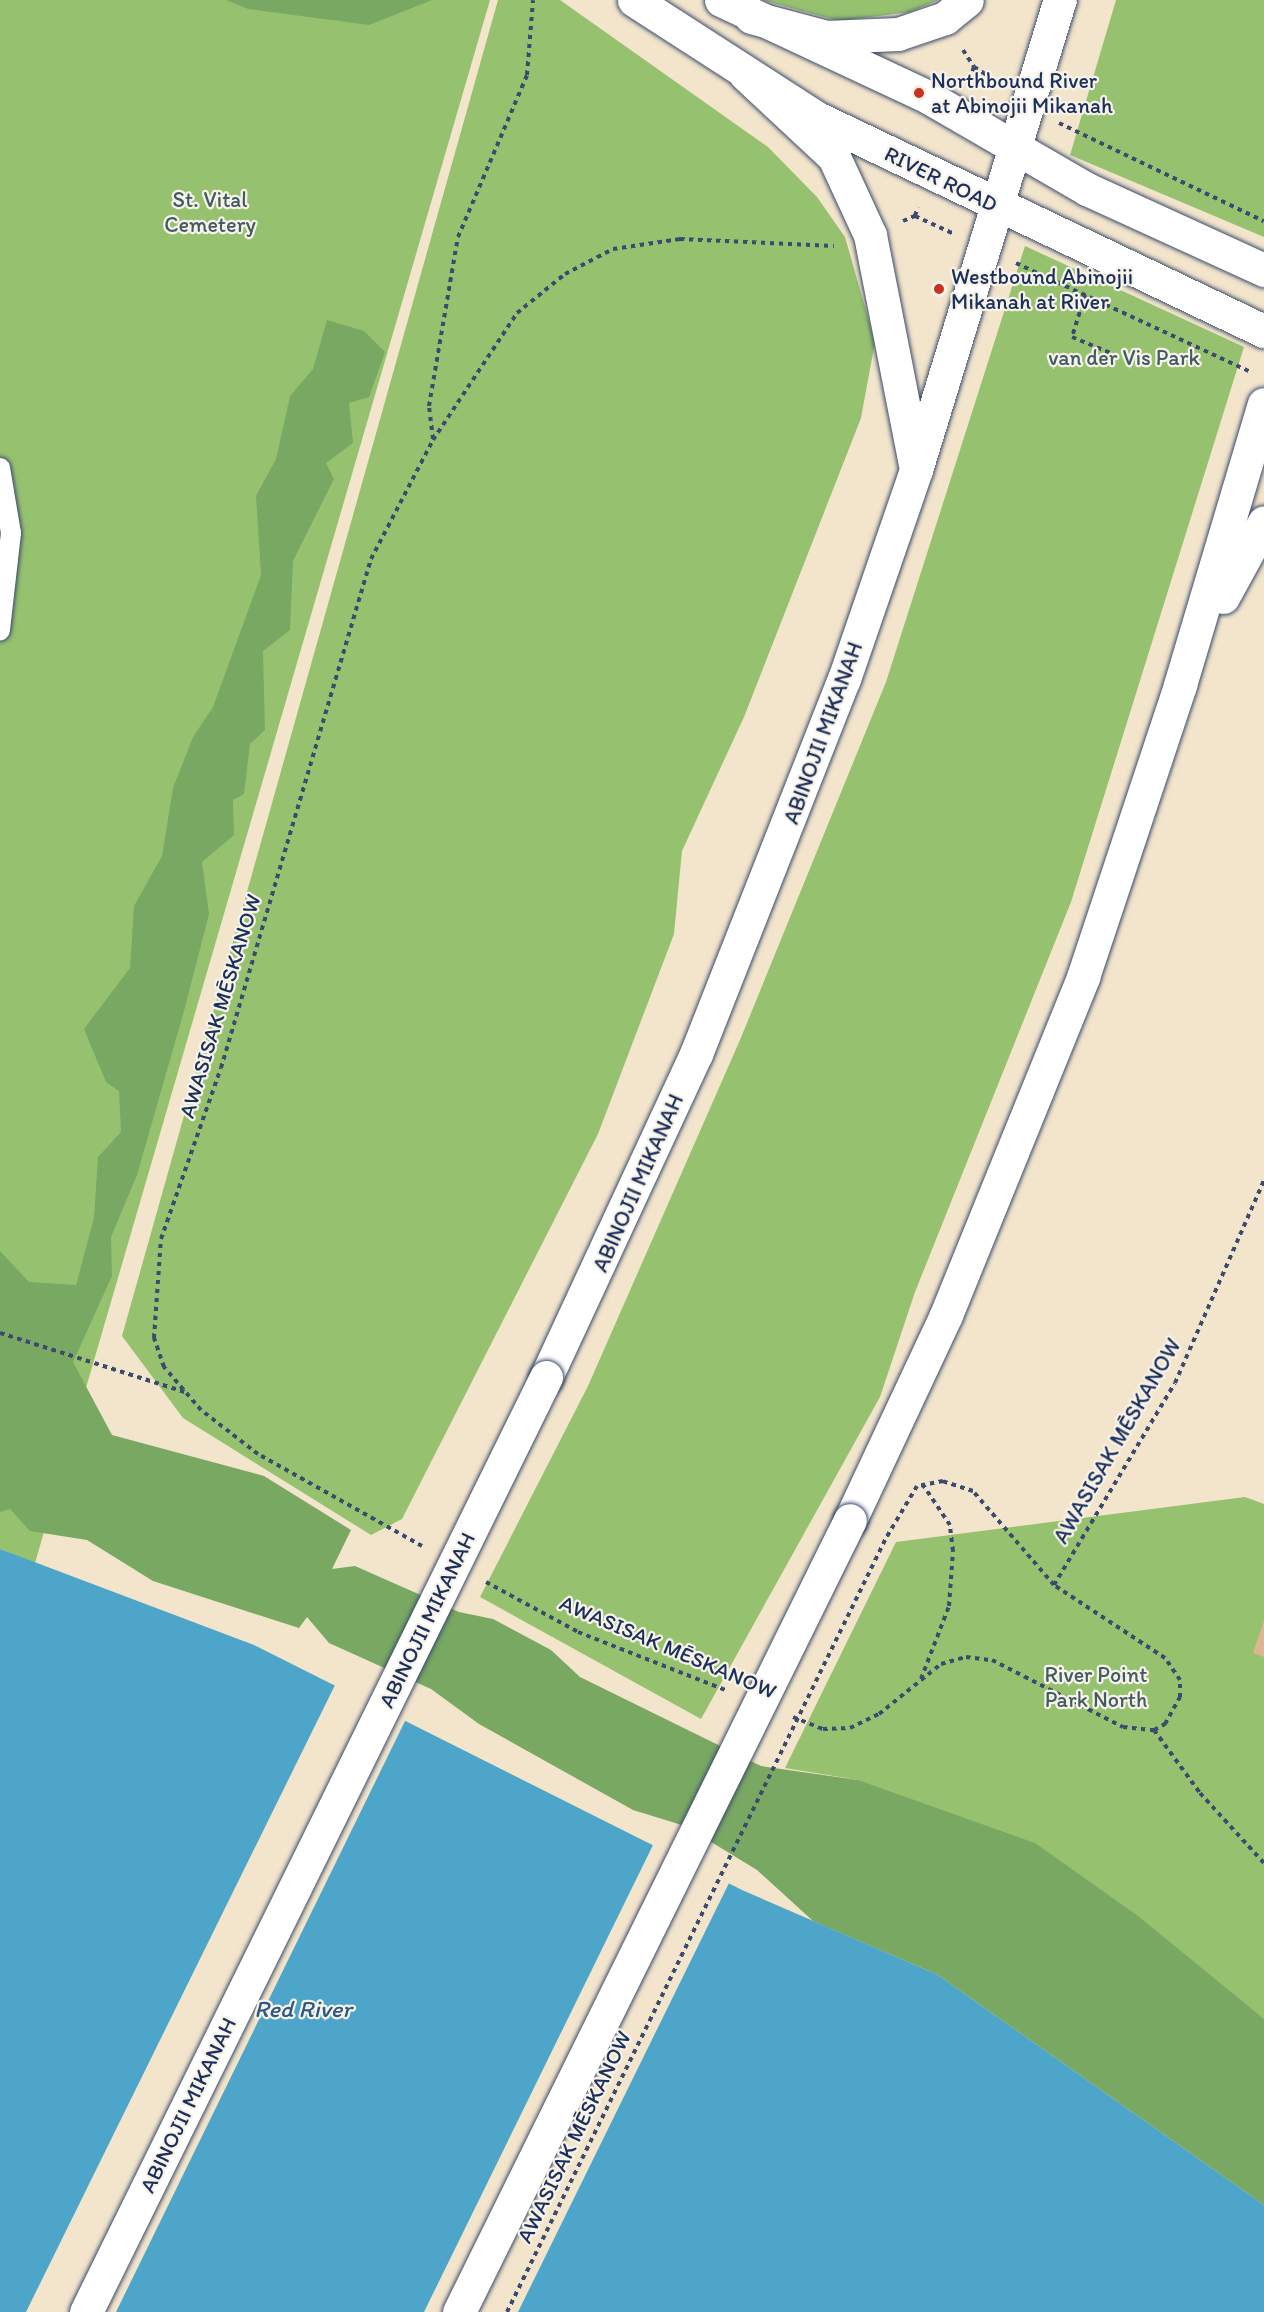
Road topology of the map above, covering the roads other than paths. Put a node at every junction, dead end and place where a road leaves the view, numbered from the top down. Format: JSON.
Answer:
{"nodes":[{"id":1,"x":634,"y":0,"type":"edge"},
{"id":2,"x":721,"y":0,"type":"edge"},
{"id":3,"x":967,"y":0,"type":"edge"},
{"id":4,"x":1060,"y":0,"type":"edge"},
{"id":5,"x":751,"y":17,"type":"junction"},
{"id":6,"x":745,"y":74,"type":"junction"},
{"id":7,"x":1015,"y":146,"type":"junction"},
{"id":8,"x":996,"y":206,"type":"junction"},
{"id":9,"x":1264,"y":270,"type":"edge"},
{"id":10,"x":1264,"y":331,"type":"edge"},
{"id":11,"x":1264,"y":404,"type":"edge"},
{"id":12,"x":0,"y":468,"type":"edge"},
{"id":13,"x":916,"y":470,"type":"junction"},
{"id":14,"x":1264,"y":522,"type":"edge"},
{"id":15,"x":0,"y":630,"type":"edge"},
{"id":16,"x":1180,"y":685,"type":"junction"},
{"id":17,"x":86,"y":2312,"type":"edge"},
{"id":18,"x":459,"y":2312,"type":"edge"}],
"edges":[{"from":1,"to":6,"type":"main road","name":"RIVER ROAD"},
{"from":2,"to":5,"type":"main road"},
{"from":3,"to":5,"type":"main road"},
{"from":4,"to":7,"type":"main road","name":"ABINOJII MIKANAH"},
{"from":5,"to":7,"type":"main road"},
{"from":6,"to":8,"type":"main road","name":"RIVER ROAD"},
{"from":6,"to":13,"type":"main road"},
{"from":7,"to":8,"type":"main road","name":"ABINOJII MIKANAH"},
{"from":7,"to":9,"type":"main road"},
{"from":8,"to":10,"type":"main road","name":"RIVER ROAD"},
{"from":8,"to":13,"type":"main road","name":"ABINOJII MIKANAH"},
{"from":11,"to":16,"type":"main road"},
{"from":12,"to":15,"type":"lane"},
{"from":13,"to":17,"type":"main road","name":"ABINOJII MIKANAH","bridge":true},
{"from":14,"to":16,"type":"main road"},
{"from":16,"to":18,"type":"main road","bridge":true}]}
